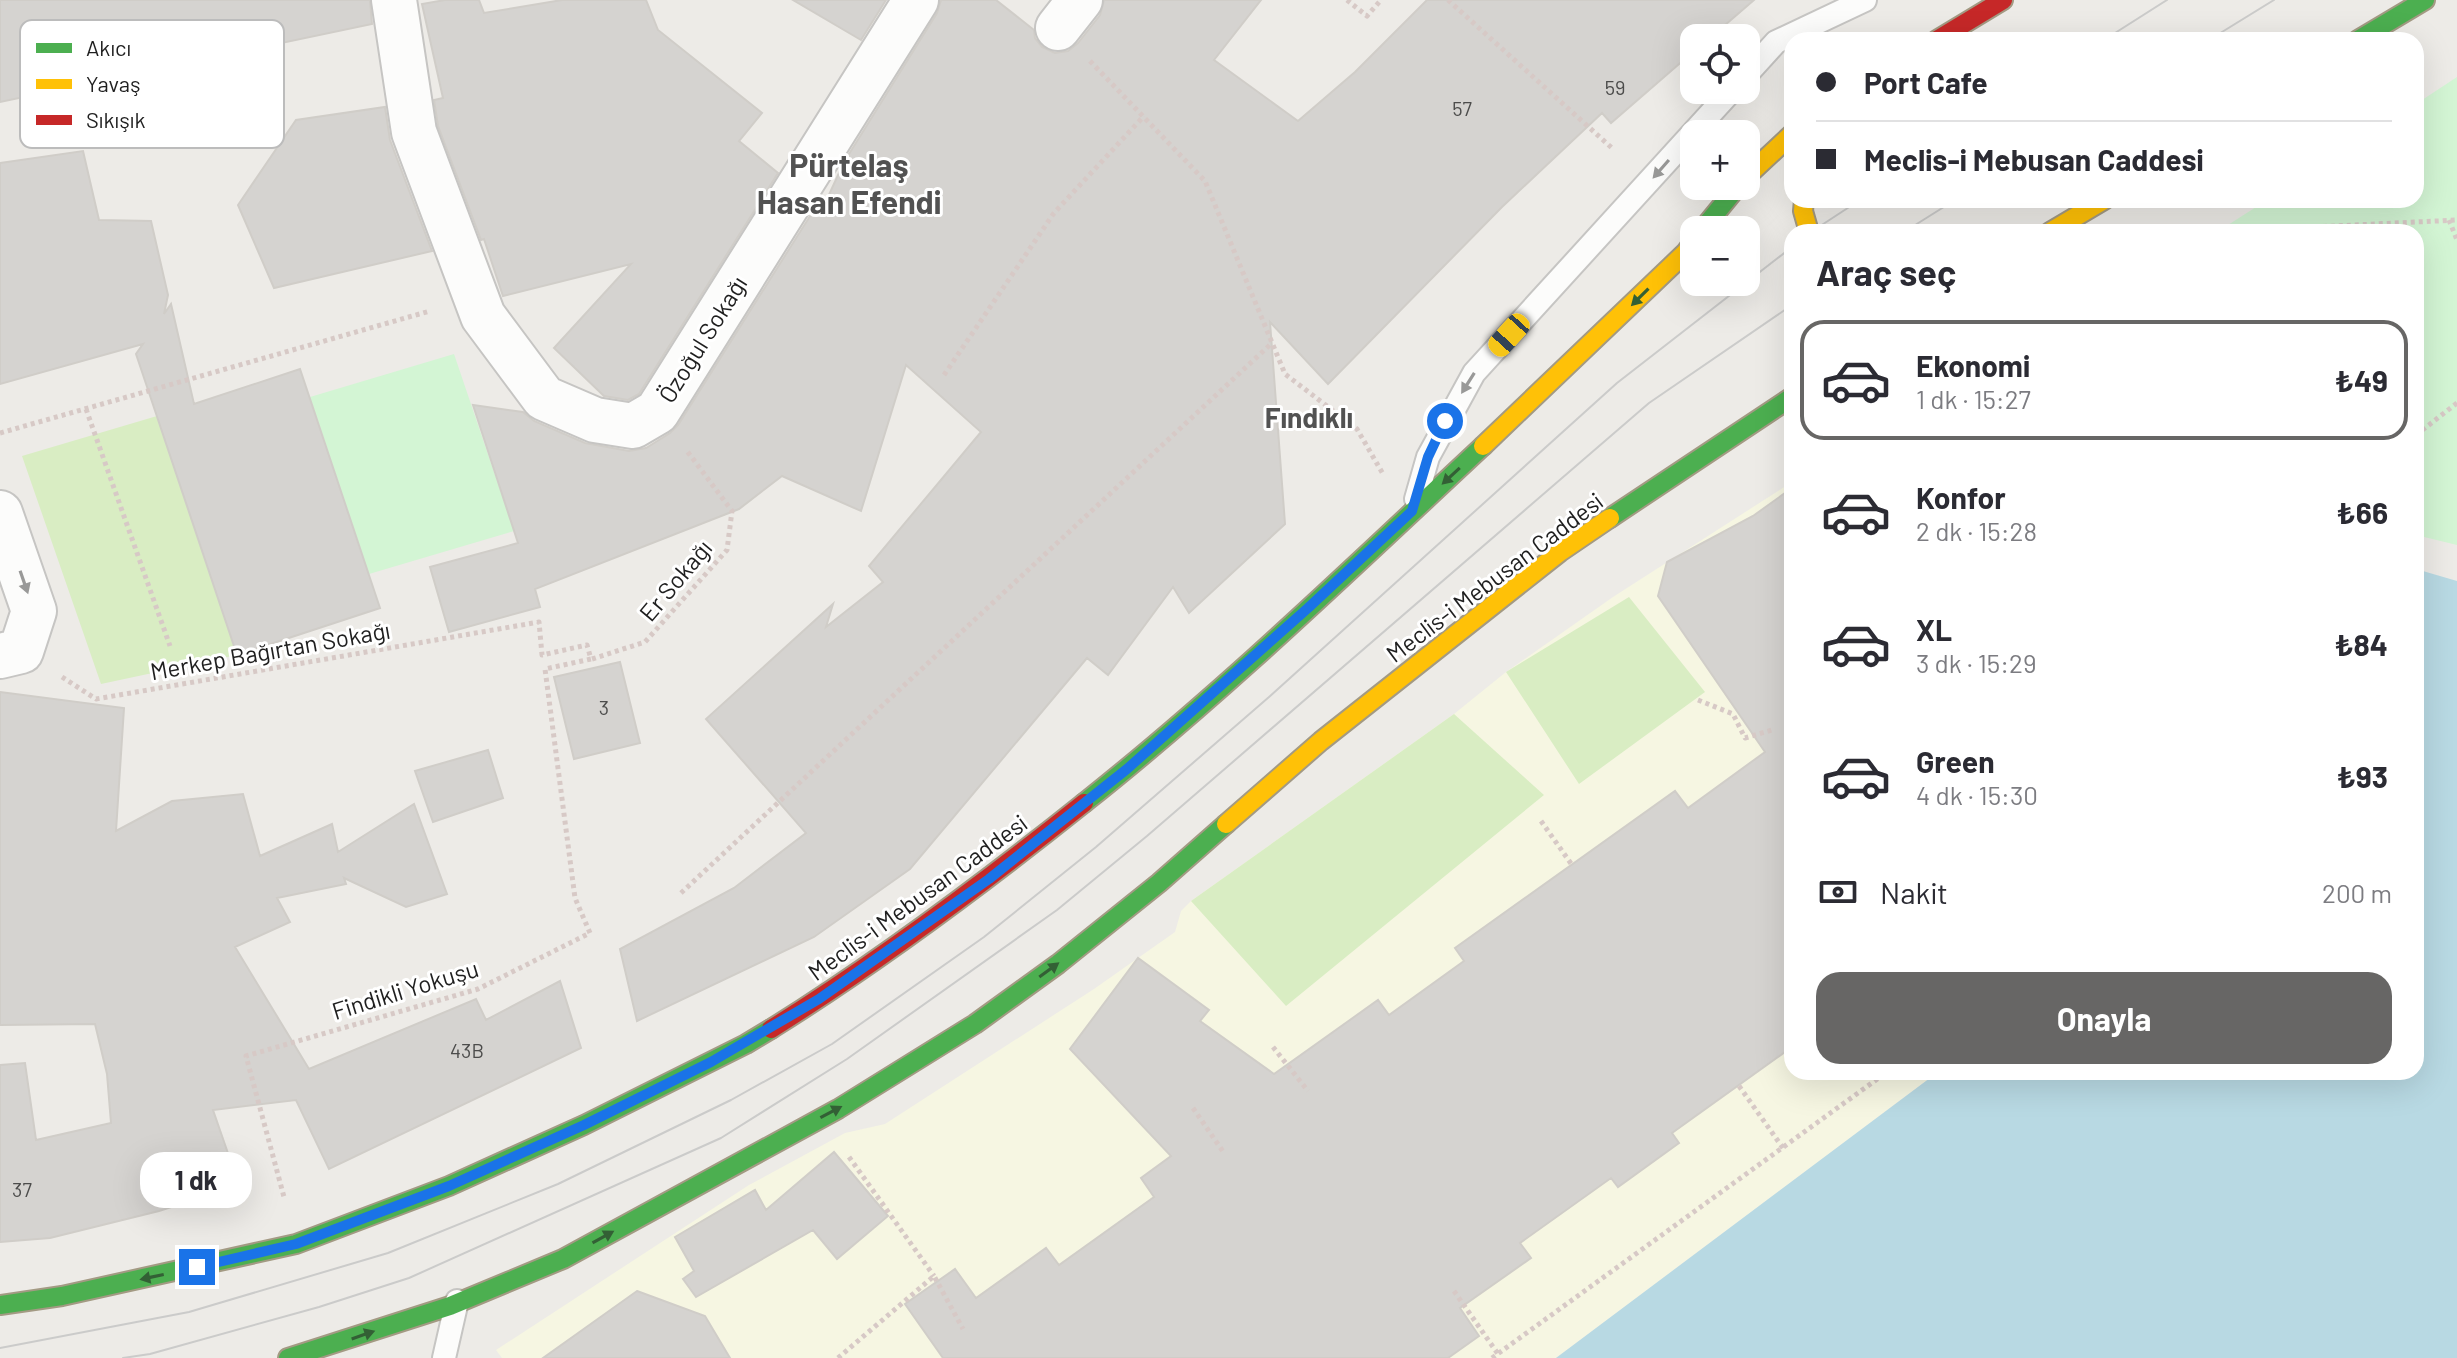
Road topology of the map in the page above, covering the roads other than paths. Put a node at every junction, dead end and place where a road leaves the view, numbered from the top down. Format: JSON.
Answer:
{"nodes":[{"id":1,"x":394,"y":0,"type":"edge"},
{"id":2,"x":916,"y":0,"type":"edge"},
{"id":3,"x":1865,"y":0,"type":"edge"},
{"id":4,"x":2003,"y":0,"type":"edge"},
{"id":5,"x":2425,"y":0,"type":"edge"},
{"id":6,"x":1797,"y":32,"type":"edge"},
{"id":7,"x":1950,"y":32,"type":"edge"},
{"id":8,"x":2371,"y":32,"type":"edge"},
{"id":9,"x":1784,"y":38,"type":"edge"},
{"id":10,"x":1760,"y":60,"type":"edge"},
{"id":11,"x":1719,"y":104,"type":"edge"},
{"id":12,"x":1784,"y":141,"type":"edge"},
{"id":13,"x":1760,"y":164,"type":"edge"},
{"id":14,"x":1727,"y":200,"type":"edge"},
{"id":15,"x":2090,"y":208,"type":"edge"},
{"id":16,"x":1713,"y":216,"type":"edge"},
{"id":17,"x":2064,"y":224,"type":"edge"},
{"id":18,"x":1680,"y":255,"type":"edge"},
{"id":19,"x":1784,"y":402,"type":"edge"},
{"id":20,"x":0,"y":513,"type":"edge"},
{"id":21,"x":1410,"y":514,"type":"junction"},
{"id":22,"x":10,"y":653,"type":"edge"},
{"id":23,"x":457,"y":1301,"type":"junction"},
{"id":24,"x":0,"y":1305,"type":"edge"},
{"id":25,"x":288,"y":1358,"type":"edge"},
{"id":26,"x":444,"y":1358,"type":"edge"}],
"edges":[{"from":1,"to":2,"type":"street","name":"Özoğul Sokağı"},
{"from":3,"to":6,"type":"lane"},
{"from":4,"to":7,"type":"main road"},
{"from":5,"to":8,"type":"main road"},
{"from":9,"to":10,"type":"lane"},
{"from":11,"to":21,"type":"lane","one_way":true},
{"from":12,"to":13,"type":"main road"},
{"from":14,"to":16,"type":"main road"},
{"from":15,"to":17,"type":"main road"},
{"from":18,"to":21,"type":"main road","name":"Meclis-i Mebusan Caddesi","one_way":true},
{"from":23,"to":19,"type":"main road","name":"Meclis-i Mebusan Caddesi","one_way":true},
{"from":20,"to":22,"type":"street","one_way":true},
{"from":21,"to":24,"type":"main road","name":"Meclis-i Mebusan Caddesi","one_way":true},
{"from":25,"to":23,"type":"main road","name":"Meclis-i Mebusan Caddesi","one_way":true},
{"from":23,"to":26,"type":"lane"}]}
